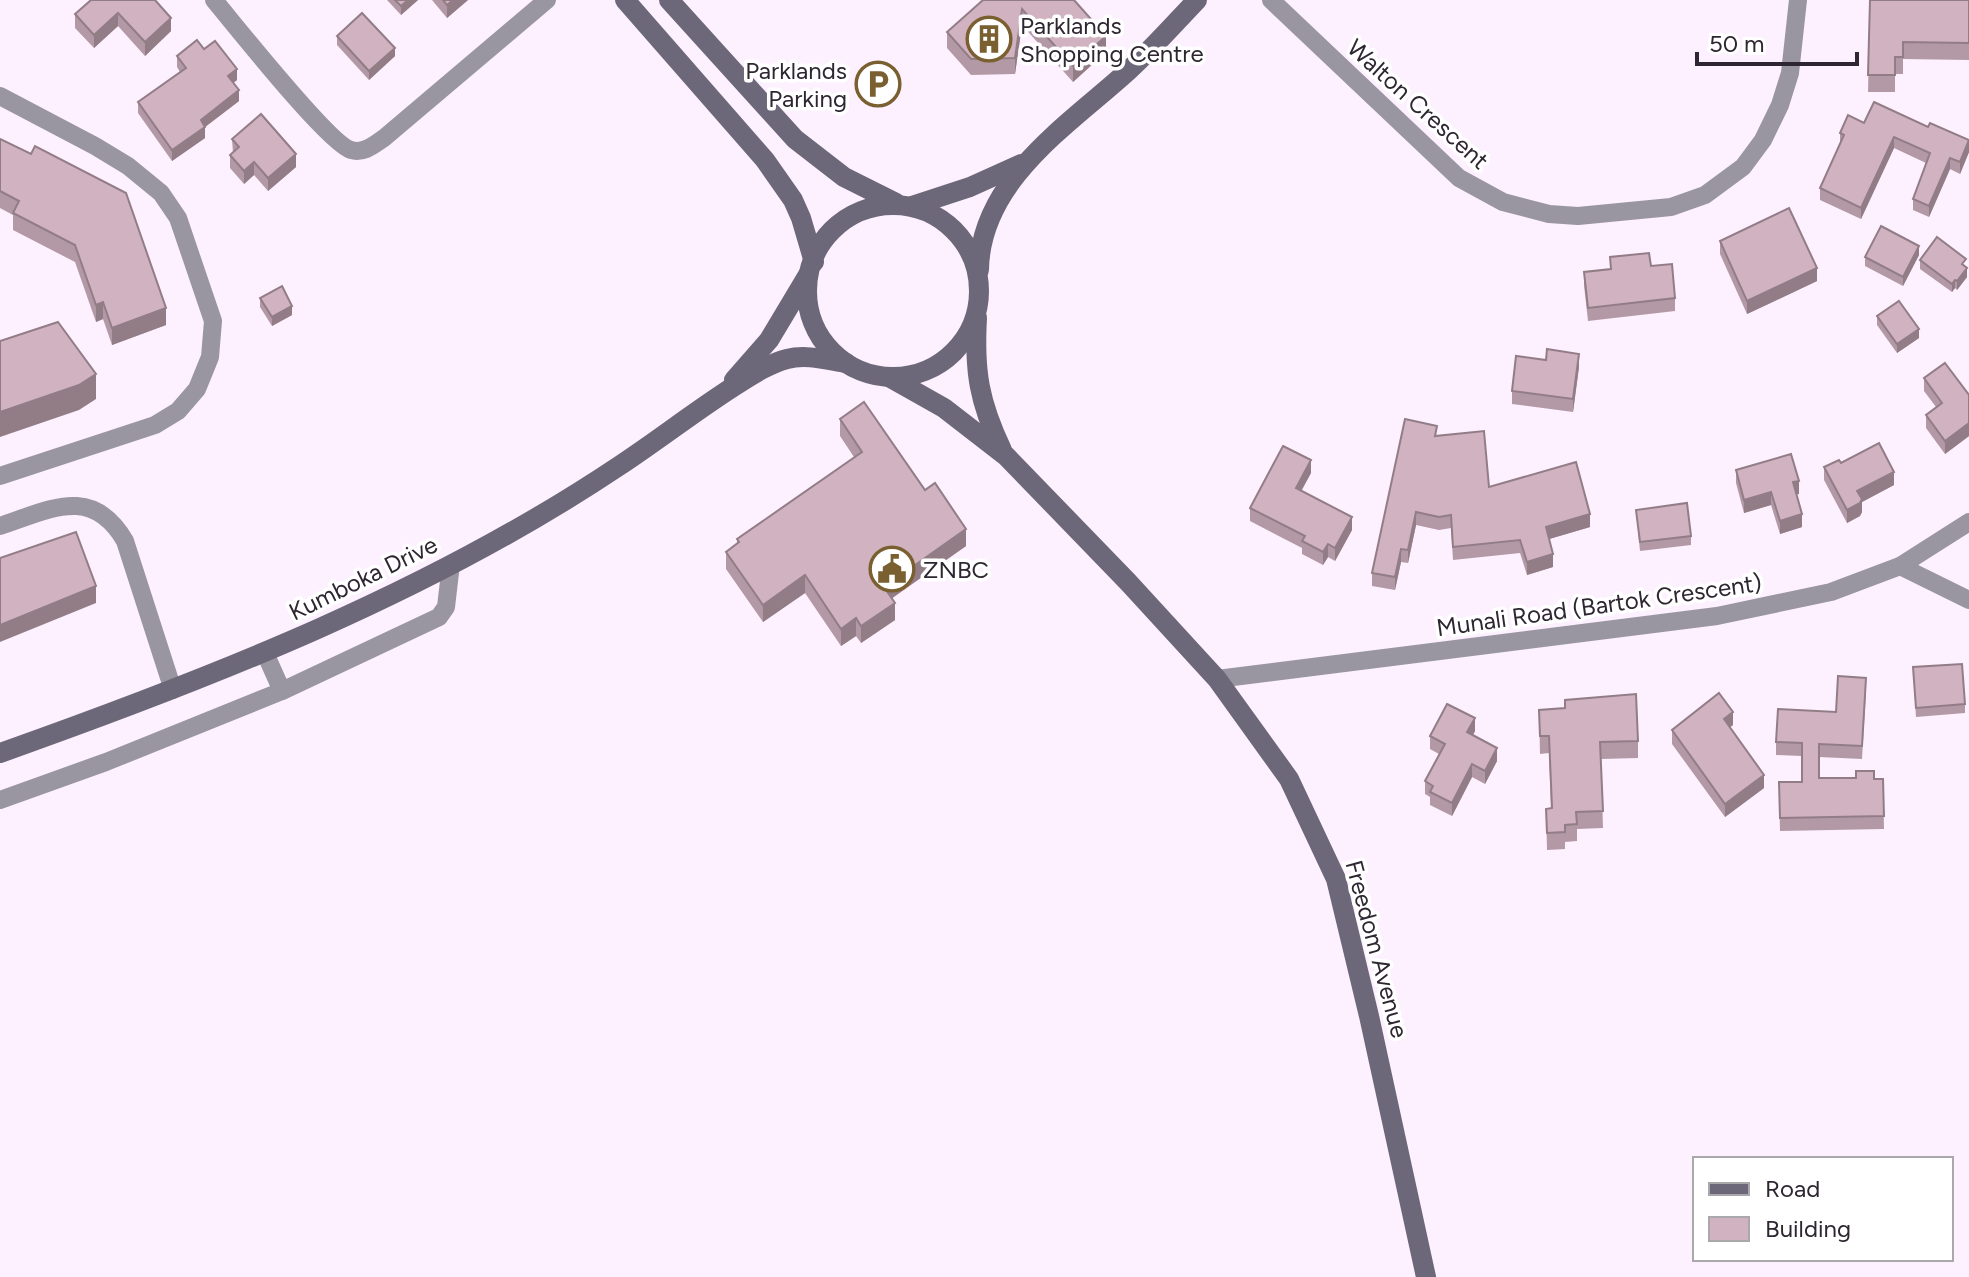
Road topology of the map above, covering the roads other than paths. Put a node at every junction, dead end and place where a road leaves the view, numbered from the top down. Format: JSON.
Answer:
{"nodes":[{"id":1,"x":214,"y":0,"type":"edge"},
{"id":2,"x":547,"y":0,"type":"edge"},
{"id":3,"x":625,"y":0,"type":"edge"},
{"id":4,"x":669,"y":0,"type":"edge"},
{"id":5,"x":1197,"y":0,"type":"edge"},
{"id":6,"x":1271,"y":0,"type":"edge"},
{"id":7,"x":1798,"y":0,"type":"edge"},
{"id":8,"x":0,"y":96,"type":"edge"},
{"id":9,"x":1031,"y":158,"type":"junction"},
{"id":10,"x":906,"y":206,"type":"junction"},
{"id":11,"x":812,"y":268,"type":"junction"},
{"id":12,"x":979,"y":283,"type":"junction"},
{"id":13,"x":977,"y":310,"type":"junction"},
{"id":14,"x":846,"y":363,"type":"junction"},
{"id":15,"x":889,"y":377,"type":"junction"},
{"id":16,"x":721,"y":395,"type":"junction"},
{"id":17,"x":1006,"y":456,"type":"junction"},
{"id":18,"x":0,"y":476,"type":"edge"},
{"id":19,"x":1969,"y":522,"type":"edge"},
{"id":20,"x":0,"y":526,"type":"edge"},
{"id":21,"x":451,"y":564,"type":"junction"},
{"id":22,"x":1900,"y":566,"type":"junction"},
{"id":23,"x":1969,"y":600,"type":"edge"},
{"id":24,"x":265,"y":653,"type":"junction"},
{"id":25,"x":1217,"y":679,"type":"junction"},
{"id":26,"x":173,"y":690,"type":"junction"},
{"id":27,"x":282,"y":691,"type":"junction"},
{"id":28,"x":0,"y":753,"type":"edge"},
{"id":29,"x":0,"y":800,"type":"edge"},
{"id":30,"x":1426,"y":1277,"type":"edge"}],
"edges":[{"from":1,"to":2,"type":"street"},
{"from":3,"to":11,"type":"main road"},
{"from":4,"to":10,"type":"main road"},
{"from":5,"to":9,"type":"main road"},
{"from":6,"to":7,"type":"street","name":"Walton Crescent"},
{"from":8,"to":18,"type":"street"},
{"from":9,"to":10,"type":"main road"},
{"from":9,"to":12,"type":"main road"},
{"from":10,"to":11,"type":"main road"},
{"from":10,"to":12,"type":"main road"},
{"from":11,"to":14,"type":"main road"},
{"from":11,"to":16,"type":"main road","name":"Kumboka Drive"},
{"from":12,"to":13,"type":"main road"},
{"from":13,"to":15,"type":"main road"},
{"from":13,"to":17,"type":"main road","name":"Freedom Avenue"},
{"from":14,"to":15,"type":"main road"},
{"from":14,"to":16,"type":"main road","name":"Kumboka Drive"},
{"from":15,"to":17,"type":"main road","name":"Freedom Avenue"},
{"from":16,"to":21,"type":"main road","name":"Kumboka Drive"},
{"from":17,"to":25,"type":"main road","name":"Freedom Avenue"},
{"from":19,"to":22,"type":"street","name":"Munali Road (Bartok Crescent)"},
{"from":20,"to":26,"type":"street"},
{"from":21,"to":24,"type":"main road","name":"Kumboka Drive"},
{"from":21,"to":27,"type":"street"},
{"from":22,"to":23,"type":"street"},
{"from":22,"to":25,"type":"street","name":"Munali Road (Bartok Crescent)"},
{"from":24,"to":26,"type":"main road","name":"Kumboka Drive"},
{"from":24,"to":27,"type":"street"},
{"from":25,"to":30,"type":"main road","name":"Freedom Avenue"},
{"from":26,"to":28,"type":"main road","name":"Kumboka Drive"},
{"from":27,"to":29,"type":"street"}]}
